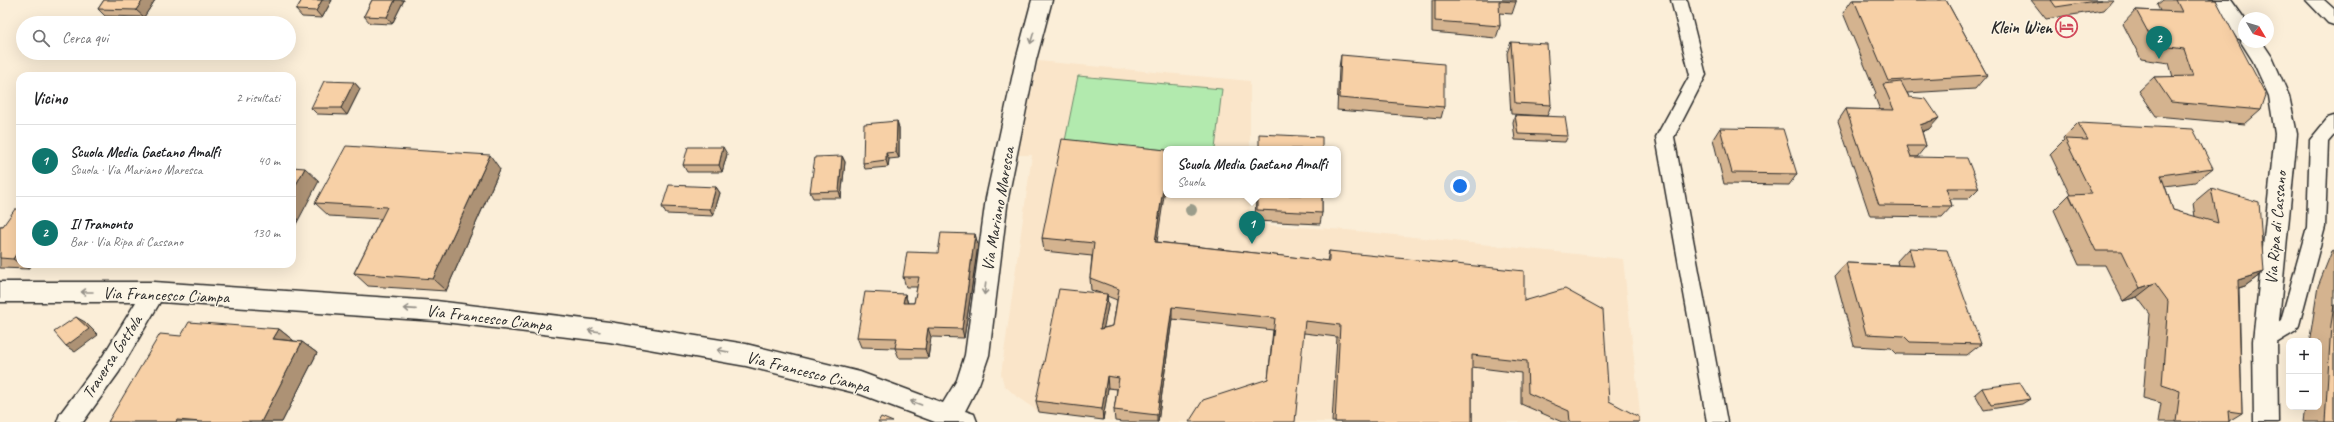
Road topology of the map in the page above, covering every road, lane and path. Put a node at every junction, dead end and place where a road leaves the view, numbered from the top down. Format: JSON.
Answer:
{"nodes":[{"id":1,"x":1042,"y":0,"type":"edge"},
{"id":2,"x":1679,"y":0,"type":"edge"},
{"id":3,"x":2220,"y":0,"type":"edge"},
{"id":4,"x":2314,"y":0,"type":"edge"},
{"id":5,"x":2334,"y":19,"type":"edge"},
{"id":6,"x":2238,"y":25,"type":"edge"},
{"id":7,"x":2255,"y":48,"type":"edge"},
{"id":8,"x":2334,"y":123,"type":"edge"},
{"id":9,"x":0,"y":292,"type":"edge"},
{"id":10,"x":154,"y":292,"type":"junction"},
{"id":11,"x":2265,"y":341,"type":"junction"},
{"id":12,"x":957,"y":418,"type":"edge"},
{"id":13,"x":69,"y":422,"type":"edge"},
{"id":14,"x":1717,"y":422,"type":"edge"},
{"id":15,"x":2266,"y":422,"type":"edge"}],
"edges":[{"from":1,"to":12,"type":"street","name":"Via Mariano Maresca","one_way":true},
{"from":2,"to":14,"type":"lane"},
{"from":3,"to":6,"type":"street"},
{"from":4,"to":5,"type":"lane"},
{"from":7,"to":11,"type":"street","name":"Via Ripa di Cassano"},
{"from":8,"to":11,"type":"lane"},
{"from":10,"to":9,"type":"street","name":"Via Francesco Ciampa","one_way":true},
{"from":12,"to":10,"type":"street","name":"Via Francesco Ciampa","one_way":true},
{"from":10,"to":13,"type":"street","name":"Traversa Gottola"},
{"from":11,"to":15,"type":"street","name":"Via Ripa di Cassano"}]}
